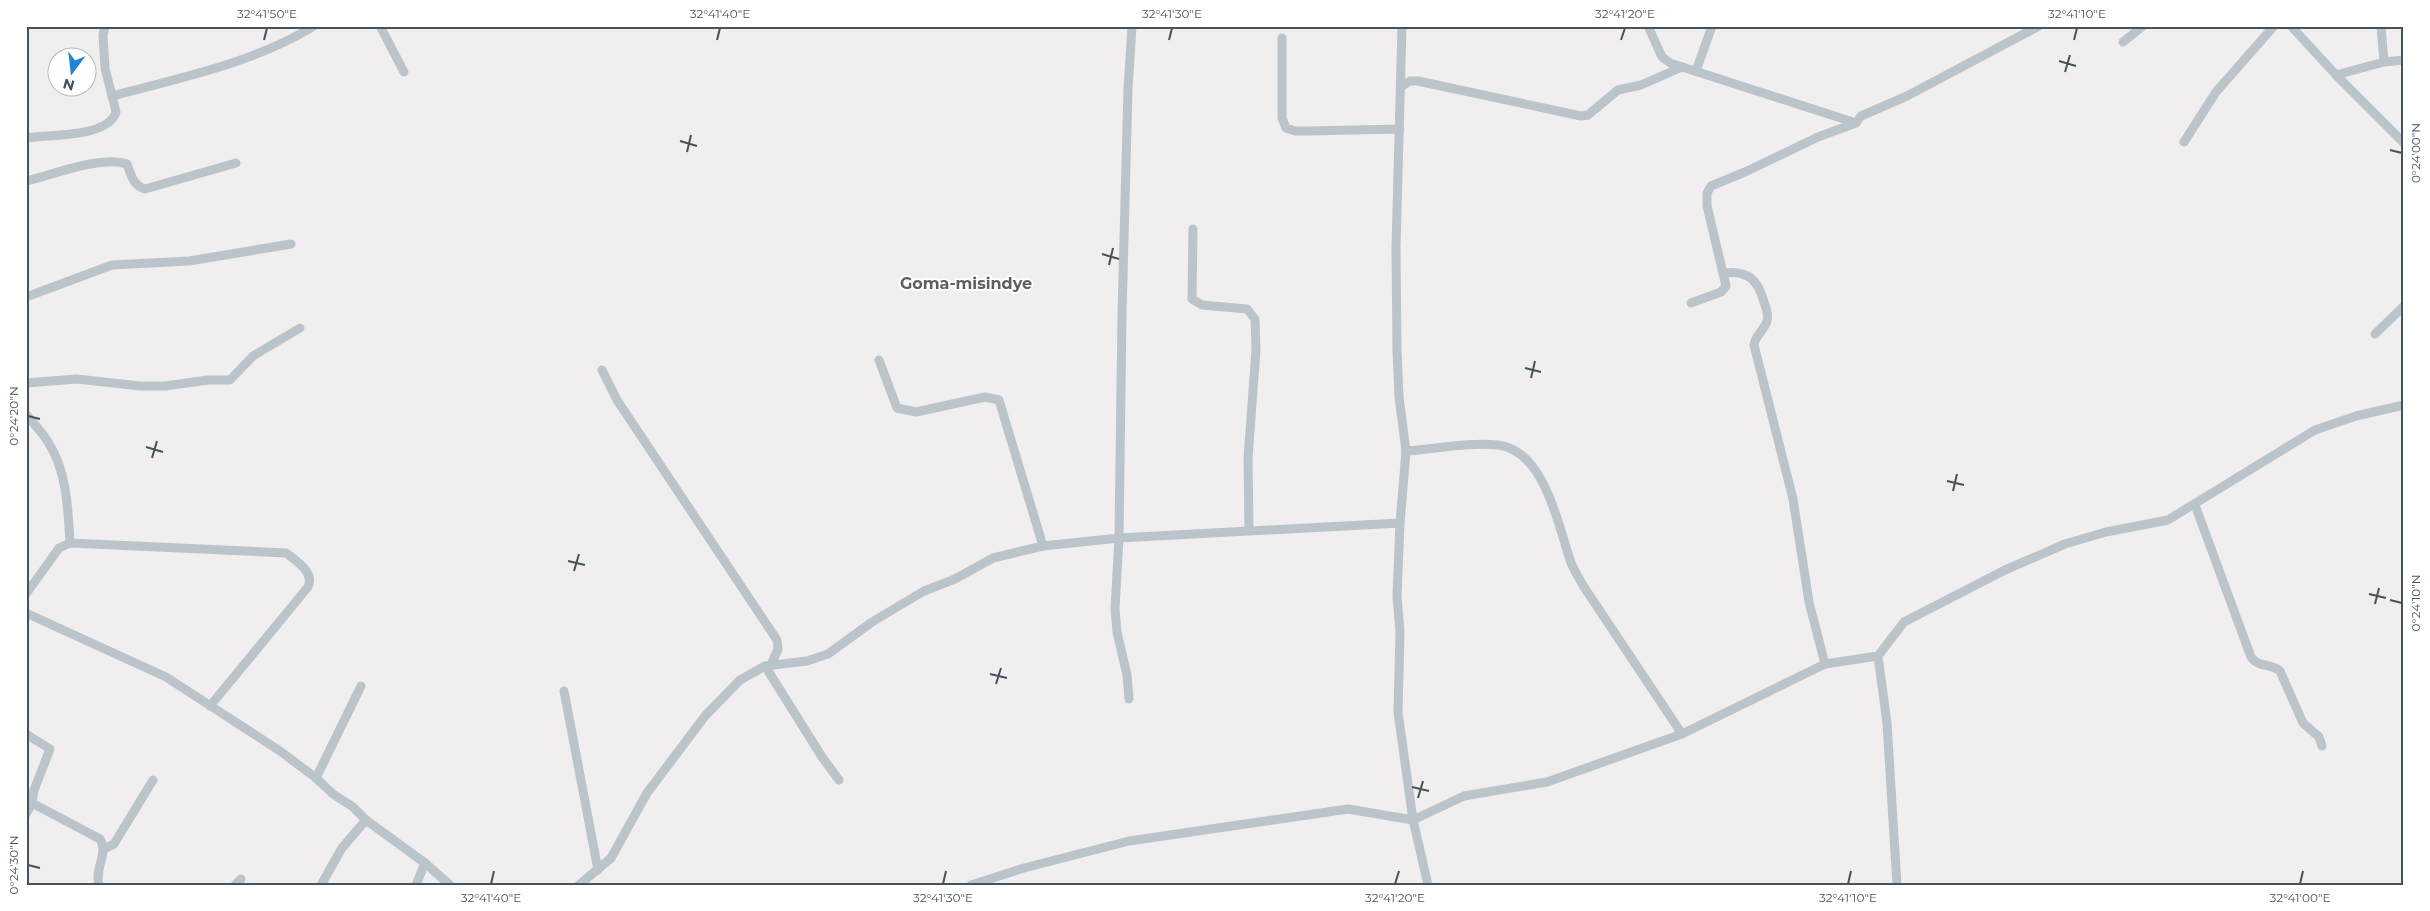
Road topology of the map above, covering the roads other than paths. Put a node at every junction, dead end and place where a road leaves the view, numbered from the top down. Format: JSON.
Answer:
{"nodes":[{"id":1,"x":105,"y":26,"type":"edge"},
{"id":2,"x":314,"y":26,"type":"edge"},
{"id":3,"x":380,"y":26,"type":"edge"},
{"id":4,"x":1132,"y":26,"type":"edge"},
{"id":5,"x":1402,"y":26,"type":"edge"},
{"id":6,"x":1648,"y":26,"type":"edge"},
{"id":7,"x":1712,"y":26,"type":"edge"},
{"id":8,"x":2039,"y":26,"type":"edge"},
{"id":9,"x":2143,"y":26,"type":"edge"},
{"id":10,"x":2274,"y":26,"type":"edge"},
{"id":11,"x":2291,"y":26,"type":"edge"},
{"id":12,"x":2381,"y":26,"type":"edge"},
{"id":13,"x":1282,"y":38,"type":"dead end"},
{"id":14,"x":2123,"y":42,"type":"dead end"},
{"id":15,"x":2404,"y":60,"type":"edge"},
{"id":16,"x":2384,"y":62,"type":"junction"},
{"id":17,"x":1682,"y":67,"type":"junction"},
{"id":18,"x":1696,"y":71,"type":"junction"},
{"id":19,"x":404,"y":72,"type":"dead end"},
{"id":20,"x":2336,"y":75,"type":"junction"},
{"id":21,"x":1402,"y":86,"type":"junction"},
{"id":22,"x":112,"y":96,"type":"junction"},
{"id":23,"x":1856,"y":123,"type":"junction"},
{"id":24,"x":1400,"y":129,"type":"junction"},
{"id":25,"x":26,"y":138,"type":"edge"},
{"id":26,"x":2184,"y":142,"type":"dead end"},
{"id":27,"x":2404,"y":143,"type":"edge"},
{"id":28,"x":236,"y":163,"type":"dead end"},
{"id":29,"x":26,"y":181,"type":"edge"},
{"id":30,"x":1193,"y":229,"type":"dead end"},
{"id":31,"x":291,"y":244,"type":"dead end"},
{"id":32,"x":1724,"y":273,"type":"junction"},
{"id":33,"x":26,"y":297,"type":"edge"},
{"id":34,"x":1691,"y":303,"type":"dead end"},
{"id":35,"x":2404,"y":306,"type":"edge"},
{"id":36,"x":300,"y":328,"type":"dead end"},
{"id":37,"x":2376,"y":334,"type":"dead end"},
{"id":38,"x":879,"y":360,"type":"dead end"},
{"id":39,"x":602,"y":370,"type":"dead end"},
{"id":40,"x":26,"y":382,"type":"edge"},
{"id":41,"x":2404,"y":405,"type":"edge"},
{"id":42,"x":26,"y":414,"type":"edge"},
{"id":43,"x":1406,"y":451,"type":"junction"},
{"id":44,"x":2195,"y":505,"type":"junction"},
{"id":45,"x":1400,"y":523,"type":"junction"},
{"id":46,"x":1249,"y":530,"type":"junction"},
{"id":47,"x":1119,"y":538,"type":"junction"},
{"id":48,"x":70,"y":543,"type":"junction"},
{"id":49,"x":1043,"y":546,"type":"junction"},
{"id":50,"x":26,"y":594,"type":"edge"},
{"id":51,"x":26,"y":613,"type":"edge"},
{"id":52,"x":1878,"y":656,"type":"junction"},
{"id":53,"x":1826,"y":664,"type":"junction"},
{"id":54,"x":768,"y":665,"type":"junction"},
{"id":55,"x":361,"y":686,"type":"dead end"},
{"id":56,"x":564,"y":691,"type":"dead end"},
{"id":57,"x":1129,"y":699,"type":"dead end"},
{"id":58,"x":210,"y":706,"type":"junction"},
{"id":59,"x":26,"y":734,"type":"edge"},
{"id":60,"x":1682,"y":734,"type":"junction"},
{"id":61,"x":2322,"y":746,"type":"dead end"},
{"id":62,"x":316,"y":778,"type":"junction"},
{"id":63,"x":153,"y":780,"type":"dead end"},
{"id":64,"x":839,"y":780,"type":"dead end"},
{"id":65,"x":32,"y":803,"type":"junction"},
{"id":66,"x":26,"y":814,"type":"edge"},
{"id":67,"x":366,"y":820,"type":"junction"},
{"id":68,"x":1413,"y":820,"type":"junction"},
{"id":69,"x":104,"y":849,"type":"junction"},
{"id":70,"x":425,"y":863,"type":"junction"},
{"id":71,"x":598,"y":870,"type":"junction"},
{"id":72,"x":99,"y":885,"type":"edge"},
{"id":73,"x":321,"y":885,"type":"edge"},
{"id":74,"x":416,"y":885,"type":"edge"},
{"id":75,"x":450,"y":885,"type":"edge"},
{"id":76,"x":579,"y":885,"type":"edge"},
{"id":77,"x":971,"y":885,"type":"edge"},
{"id":78,"x":1428,"y":885,"type":"edge"},
{"id":79,"x":1897,"y":885,"type":"edge"}],
"edges":[{"from":1,"to":22,"type":"street"},
{"from":2,"to":22,"type":"street"},
{"from":3,"to":19,"type":"street"},
{"from":4,"to":47,"type":"street"},
{"from":5,"to":21,"type":"street"},
{"from":6,"to":17,"type":"street"},
{"from":7,"to":18,"type":"street"},
{"from":8,"to":23,"type":"street"},
{"from":9,"to":14,"type":"street"},
{"from":10,"to":26,"type":"street"},
{"from":11,"to":20,"type":"street"},
{"from":12,"to":16,"type":"street"},
{"from":13,"to":24,"type":"street"},
{"from":15,"to":16,"type":"street"},
{"from":16,"to":20,"type":"street"},
{"from":17,"to":18,"type":"street"},
{"from":17,"to":21,"type":"street"},
{"from":18,"to":23,"type":"street"},
{"from":20,"to":27,"type":"street"},
{"from":21,"to":24,"type":"street"},
{"from":22,"to":25,"type":"street"},
{"from":23,"to":32,"type":"street"},
{"from":24,"to":43,"type":"street"},
{"from":28,"to":29,"type":"street"},
{"from":30,"to":46,"type":"street"},
{"from":31,"to":33,"type":"street"},
{"from":32,"to":34,"type":"street"},
{"from":32,"to":53,"type":"street"},
{"from":35,"to":37,"type":"street"},
{"from":36,"to":40,"type":"street"},
{"from":38,"to":49,"type":"street"},
{"from":39,"to":54,"type":"street"},
{"from":41,"to":44,"type":"street"},
{"from":42,"to":48,"type":"street"},
{"from":43,"to":45,"type":"street"},
{"from":43,"to":60,"type":"street"},
{"from":44,"to":52,"type":"street"},
{"from":44,"to":61,"type":"street"},
{"from":45,"to":46,"type":"street"},
{"from":45,"to":68,"type":"street"},
{"from":46,"to":47,"type":"street"},
{"from":47,"to":49,"type":"street"},
{"from":47,"to":57,"type":"street"},
{"from":48,"to":50,"type":"street"},
{"from":48,"to":58,"type":"street"},
{"from":49,"to":54,"type":"street"},
{"from":51,"to":58,"type":"street"},
{"from":52,"to":53,"type":"street"},
{"from":52,"to":79,"type":"street"},
{"from":53,"to":60,"type":"street"},
{"from":54,"to":64,"type":"street"},
{"from":54,"to":71,"type":"street"},
{"from":55,"to":62,"type":"street"},
{"from":56,"to":71,"type":"street"},
{"from":58,"to":62,"type":"street"},
{"from":59,"to":65,"type":"street"},
{"from":60,"to":68,"type":"street"},
{"from":62,"to":67,"type":"street"},
{"from":63,"to":69,"type":"street"},
{"from":65,"to":66,"type":"street"},
{"from":65,"to":69,"type":"street"},
{"from":67,"to":70,"type":"street"},
{"from":67,"to":73,"type":"street"},
{"from":68,"to":77,"type":"street"},
{"from":68,"to":78,"type":"street"},
{"from":69,"to":72,"type":"street"},
{"from":70,"to":74,"type":"street"},
{"from":70,"to":75,"type":"street"},
{"from":71,"to":76,"type":"street"}]}
